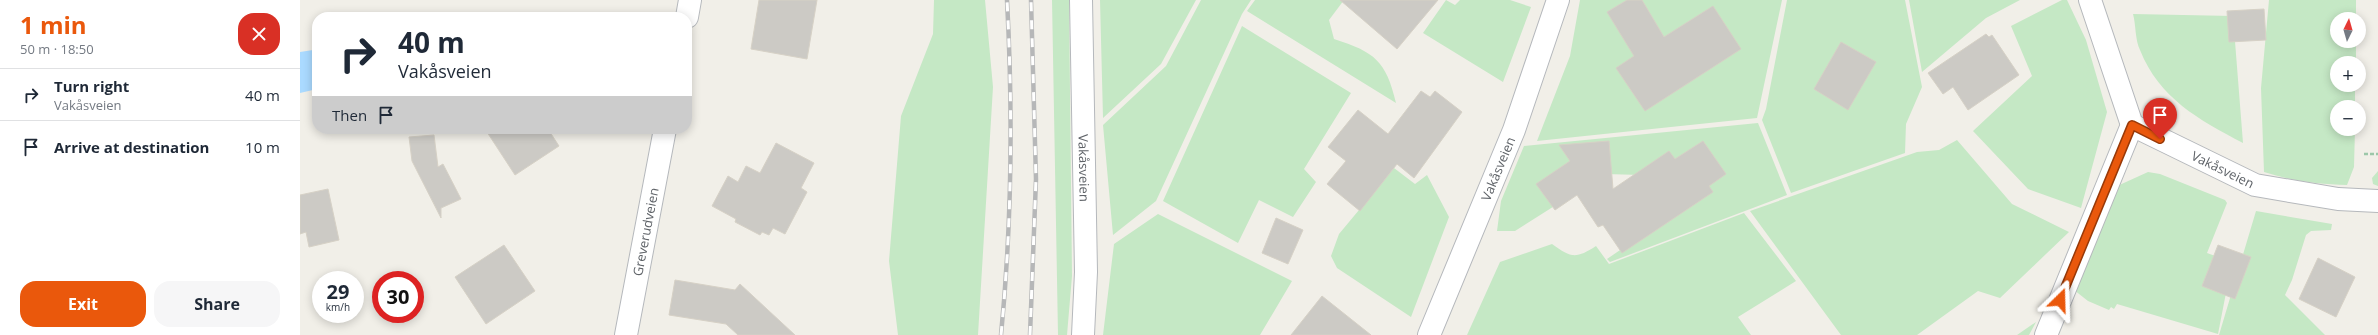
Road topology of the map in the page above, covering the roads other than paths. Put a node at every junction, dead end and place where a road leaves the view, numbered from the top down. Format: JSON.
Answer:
{"nodes":[{"id":1,"x":690,"y":0,"type":"edge"},
{"id":2,"x":1081,"y":0,"type":"edge"},
{"id":3,"x":1558,"y":0,"type":"edge"},
{"id":4,"x":2090,"y":0,"type":"edge"},
{"id":5,"x":688,"y":12,"type":"edge"},
{"id":6,"x":2132,"y":125,"type":"junction"},
{"id":7,"x":664,"y":134,"type":"edge"},
{"id":8,"x":2378,"y":201,"type":"edge"},
{"id":9,"x":626,"y":335,"type":"edge"},
{"id":10,"x":1083,"y":335,"type":"edge"},
{"id":11,"x":1429,"y":335,"type":"edge"},
{"id":12,"x":2046,"y":335,"type":"edge"}],
"edges":[{"from":1,"to":5,"type":"street"},
{"from":2,"to":10,"type":"street","name":"Vakåsveien"},
{"from":3,"to":11,"type":"street","name":"Vakåsveien"},
{"from":4,"to":6,"type":"street"},
{"from":6,"to":8,"type":"street","name":"Vakåsveien"},
{"from":6,"to":12,"type":"street"},
{"from":7,"to":9,"type":"street","name":"Greverudveien"}]}
